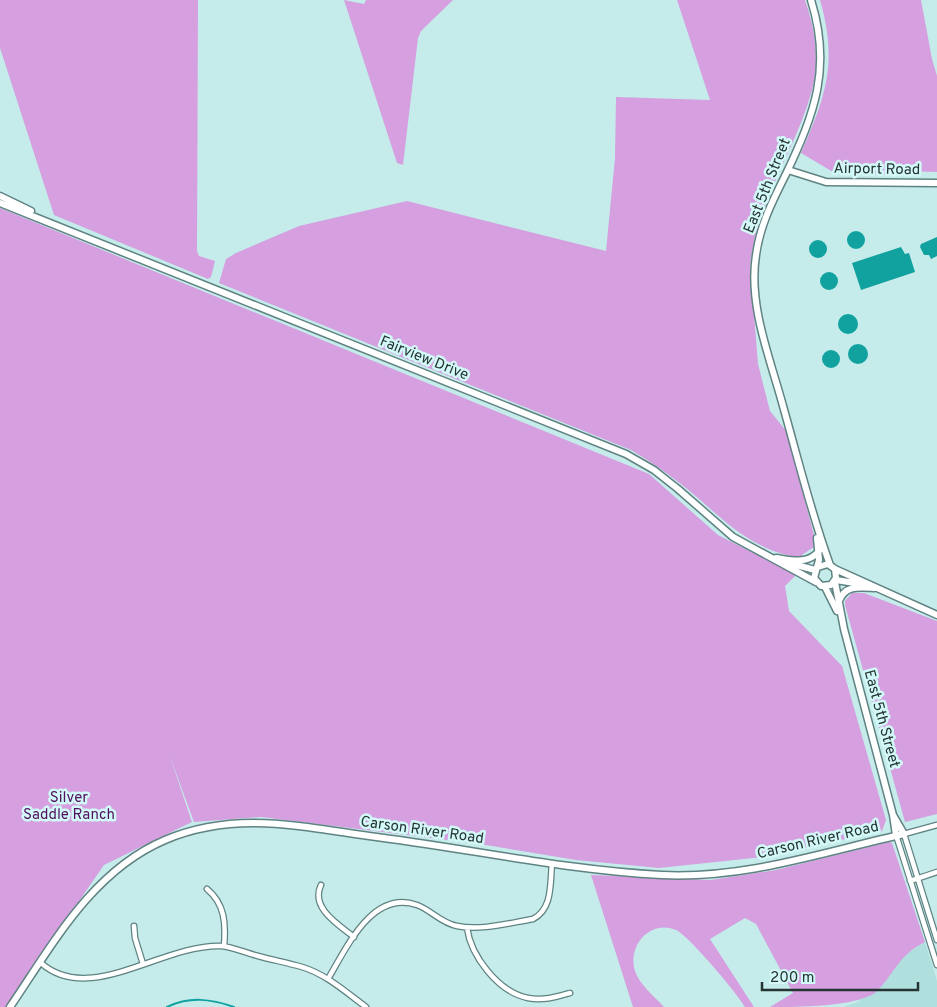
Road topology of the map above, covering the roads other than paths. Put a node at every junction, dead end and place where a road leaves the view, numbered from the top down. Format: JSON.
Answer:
{"nodes":[{"id":1,"x":811,"y":0,"type":"edge"},
{"id":2,"x":788,"y":170,"type":"junction"},
{"id":3,"x":937,"y":183,"type":"edge"},
{"id":4,"x":0,"y":196,"type":"edge"},
{"id":5,"x":0,"y":203,"type":"edge"},
{"id":6,"x":42,"y":218,"type":"junction"},
{"id":7,"x":816,"y":528,"type":"junction"},
{"id":8,"x":819,"y":551,"type":"junction"},
{"id":9,"x":772,"y":558,"type":"junction"},
{"id":10,"x":833,"y":567,"type":"junction"},
{"id":11,"x":817,"y":568,"type":"junction"},
{"id":12,"x":835,"y":581,"type":"junction"},
{"id":13,"x":816,"y":582,"type":"junction"},
{"id":14,"x":825,"y":587,"type":"junction"},
{"id":15,"x":876,"y":587,"type":"junction"},
{"id":16,"x":838,"y":602,"type":"junction"},
{"id":17,"x":937,"y":615,"type":"edge"},
{"id":18,"x":844,"y":629,"type":"junction"},
{"id":19,"x":893,"y":815,"type":"junction"},
{"id":20,"x":937,"y":825,"type":"edge"},
{"id":21,"x":904,"y":834,"type":"junction"},
{"id":22,"x":896,"y":835,"type":"junction"},
{"id":23,"x":552,"y":863,"type":"junction"},
{"id":24,"x":937,"y":872,"type":"edge"},
{"id":25,"x":918,"y":878,"type":"junction"},
{"id":26,"x":910,"y":881,"type":"junction"},
{"id":27,"x":321,"y":884,"type":"dead end"},
{"id":28,"x":208,"y":888,"type":"dead end"},
{"id":29,"x":134,"y":926,"type":"dead end"},
{"id":30,"x":467,"y":928,"type":"junction"},
{"id":31,"x":354,"y":937,"type":"junction"},
{"id":32,"x":937,"y":940,"type":"edge"},
{"id":33,"x":224,"y":946,"type":"junction"},
{"id":34,"x":935,"y":954,"type":"edge"},
{"id":35,"x":41,"y":963,"type":"junction"},
{"id":36,"x":143,"y":964,"type":"junction"},
{"id":37,"x":937,"y":965,"type":"edge"},
{"id":38,"x":328,"y":979,"type":"junction"},
{"id":39,"x":570,"y":993,"type":"dead end"},
{"id":40,"x":10,"y":1007,"type":"edge"},
{"id":41,"x":366,"y":1007,"type":"edge"}],
"edges":[{"from":1,"to":2,"type":"main road","name":"East 5th Street"},
{"from":2,"to":3,"type":"main road","name":"Airport Road"},
{"from":2,"to":7,"type":"main road","name":"East 5th Street"},
{"from":4,"to":6,"type":"main road","name":"Fairview Drive"},
{"from":5,"to":6,"type":"main road","name":"Fairview Drive"},
{"from":6,"to":9,"type":"main road","name":"Fairview Drive"},
{"from":7,"to":8,"type":"main road","name":"East 5th Street"},
{"from":7,"to":10,"type":"main road","name":"East 5th Street"},
{"from":8,"to":9,"type":"main road"},
{"from":8,"to":11,"type":"main road","name":"East 5th Street"},
{"from":9,"to":11,"type":"main road","name":"Fairview Drive"},
{"from":9,"to":13,"type":"main road","name":"Fairview Drive"},
{"from":10,"to":11,"type":"main road"},
{"from":10,"to":12,"type":"main road"},
{"from":10,"to":15,"type":"main road"},
{"from":11,"to":13,"type":"main road"},
{"from":12,"to":14,"type":"main road"},
{"from":12,"to":15,"type":"main road"},
{"from":12,"to":16,"type":"main road","name":"East 5th Street"},
{"from":13,"to":14,"type":"main road"},
{"from":14,"to":18,"type":"main road","name":"East 5th Street"},
{"from":15,"to":16,"type":"main road"},
{"from":15,"to":17,"type":"main road"},
{"from":16,"to":18,"type":"main road","name":"East 5th Street"},
{"from":18,"to":19,"type":"main road","name":"East 5th Street"},
{"from":19,"to":21,"type":"main road","name":"East 5th Street"},
{"from":19,"to":22,"type":"main road","name":"East 5th Street"},
{"from":20,"to":21,"type":"street"},
{"from":21,"to":22,"type":"main road","name":"Carson River Road"},
{"from":21,"to":25,"type":"street","name":"East 5th Street"},
{"from":22,"to":23,"type":"main road","name":"Carson River Road"},
{"from":22,"to":26,"type":"street","name":"East 5th Street"},
{"from":23,"to":30,"type":"street"},
{"from":23,"to":35,"type":"main road","name":"Carson River Road"},
{"from":24,"to":25,"type":"street"},
{"from":25,"to":26,"type":"street"},
{"from":25,"to":32,"type":"street","name":"East 5th Street"},
{"from":26,"to":34,"type":"street","name":"East 5th Street"},
{"from":27,"to":31,"type":"street"},
{"from":28,"to":33,"type":"street"},
{"from":29,"to":36,"type":"street"},
{"from":30,"to":31,"type":"street"},
{"from":30,"to":39,"type":"street"},
{"from":31,"to":38,"type":"street"},
{"from":33,"to":36,"type":"street"},
{"from":33,"to":38,"type":"street"},
{"from":34,"to":37,"type":"street","name":"East 5th Street"},
{"from":35,"to":36,"type":"street"},
{"from":35,"to":40,"type":"main road","name":"Carson River Road"},
{"from":38,"to":41,"type":"street"}]}
